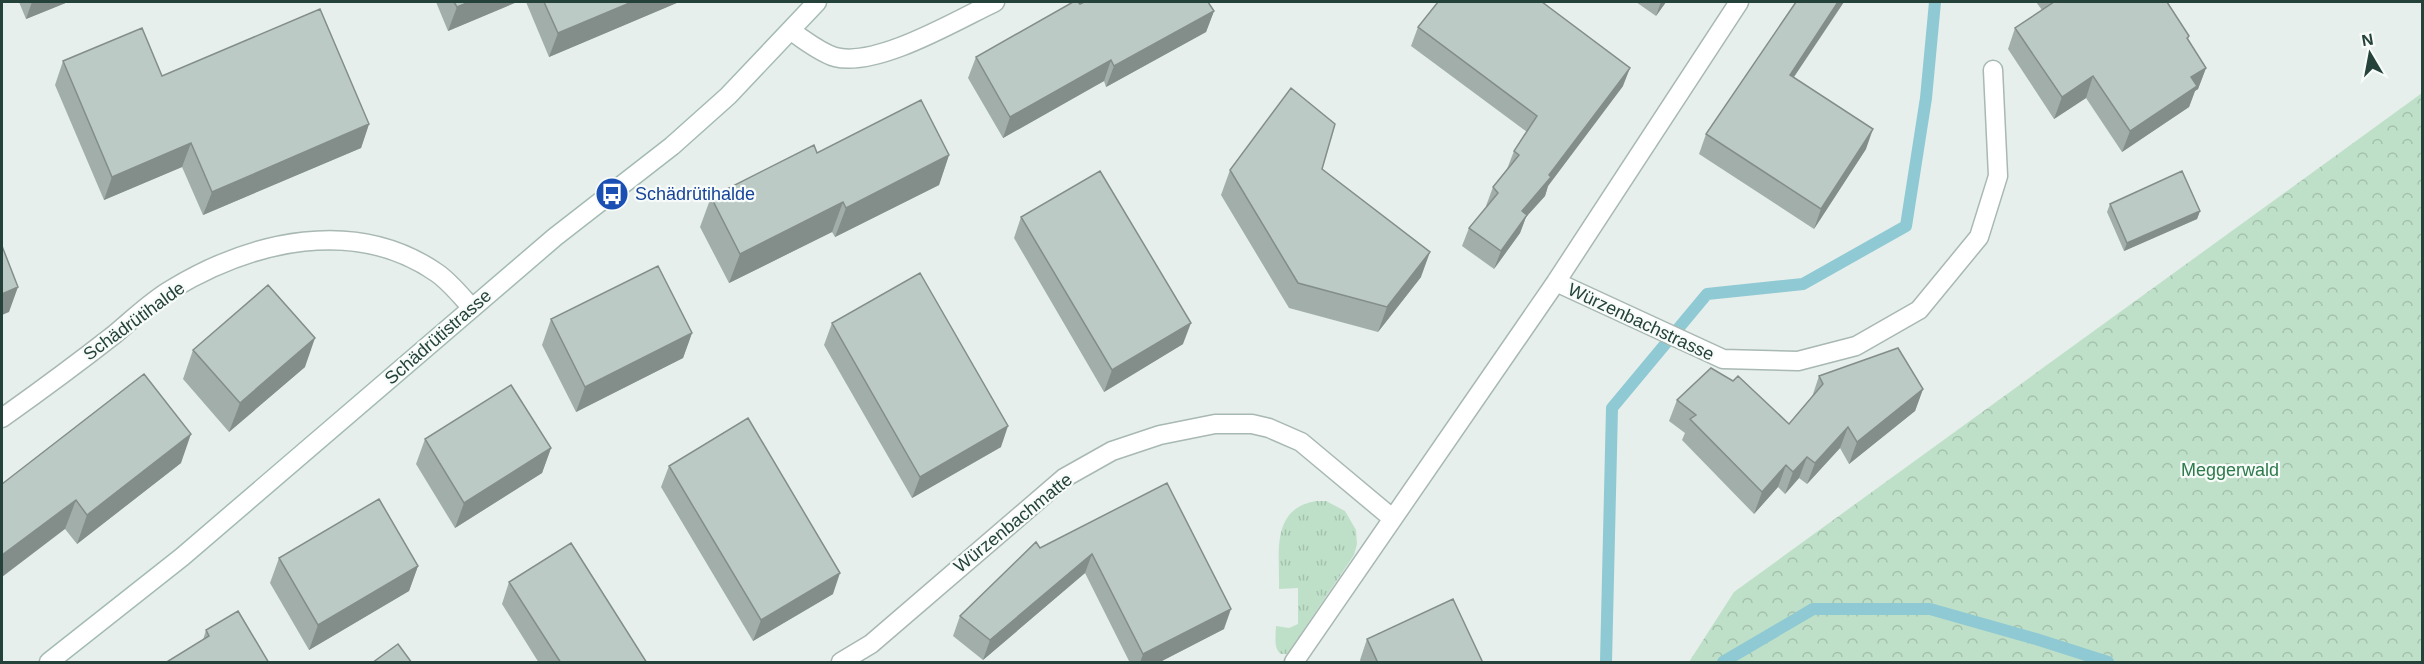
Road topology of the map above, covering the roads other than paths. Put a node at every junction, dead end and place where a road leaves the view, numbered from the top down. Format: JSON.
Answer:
{"nodes":[{"id":1,"x":817,"y":2,"type":"edge"},
{"id":2,"x":995,"y":2,"type":"edge"},
{"id":3,"x":1739,"y":2,"type":"edge"},
{"id":4,"x":791,"y":31,"type":"junction"},
{"id":5,"x":1993,"y":70,"type":"dead end"},
{"id":6,"x":1556,"y":282,"type":"junction"},
{"id":7,"x":472,"y":308,"type":"junction"},
{"id":8,"x":2,"y":418,"type":"edge"},
{"id":9,"x":1392,"y":518,"type":"junction"},
{"id":10,"x":49,"y":663,"type":"edge"},
{"id":11,"x":841,"y":663,"type":"edge"},
{"id":12,"x":1294,"y":663,"type":"edge"}],
"edges":[{"from":1,"to":4,"type":"street","name":"Schädrütistrasse"},
{"from":2,"to":4,"type":"street"},
{"from":3,"to":6,"type":"street","name":"Würzenbachstrasse"},
{"from":4,"to":7,"type":"street","name":"Schädrütistrasse"},
{"from":5,"to":6,"type":"street","name":"Würzenbachstrasse"},
{"from":6,"to":9,"type":"street","name":"Würzenbachstrasse"},
{"from":7,"to":8,"type":"street","name":"Schädrütihalde"},
{"from":7,"to":10,"type":"street","name":"Schädrütistrasse"},
{"from":9,"to":11,"type":"street","name":"Würzenbachmatte"},
{"from":9,"to":12,"type":"street","name":"Würzenbachstrasse"}]}
